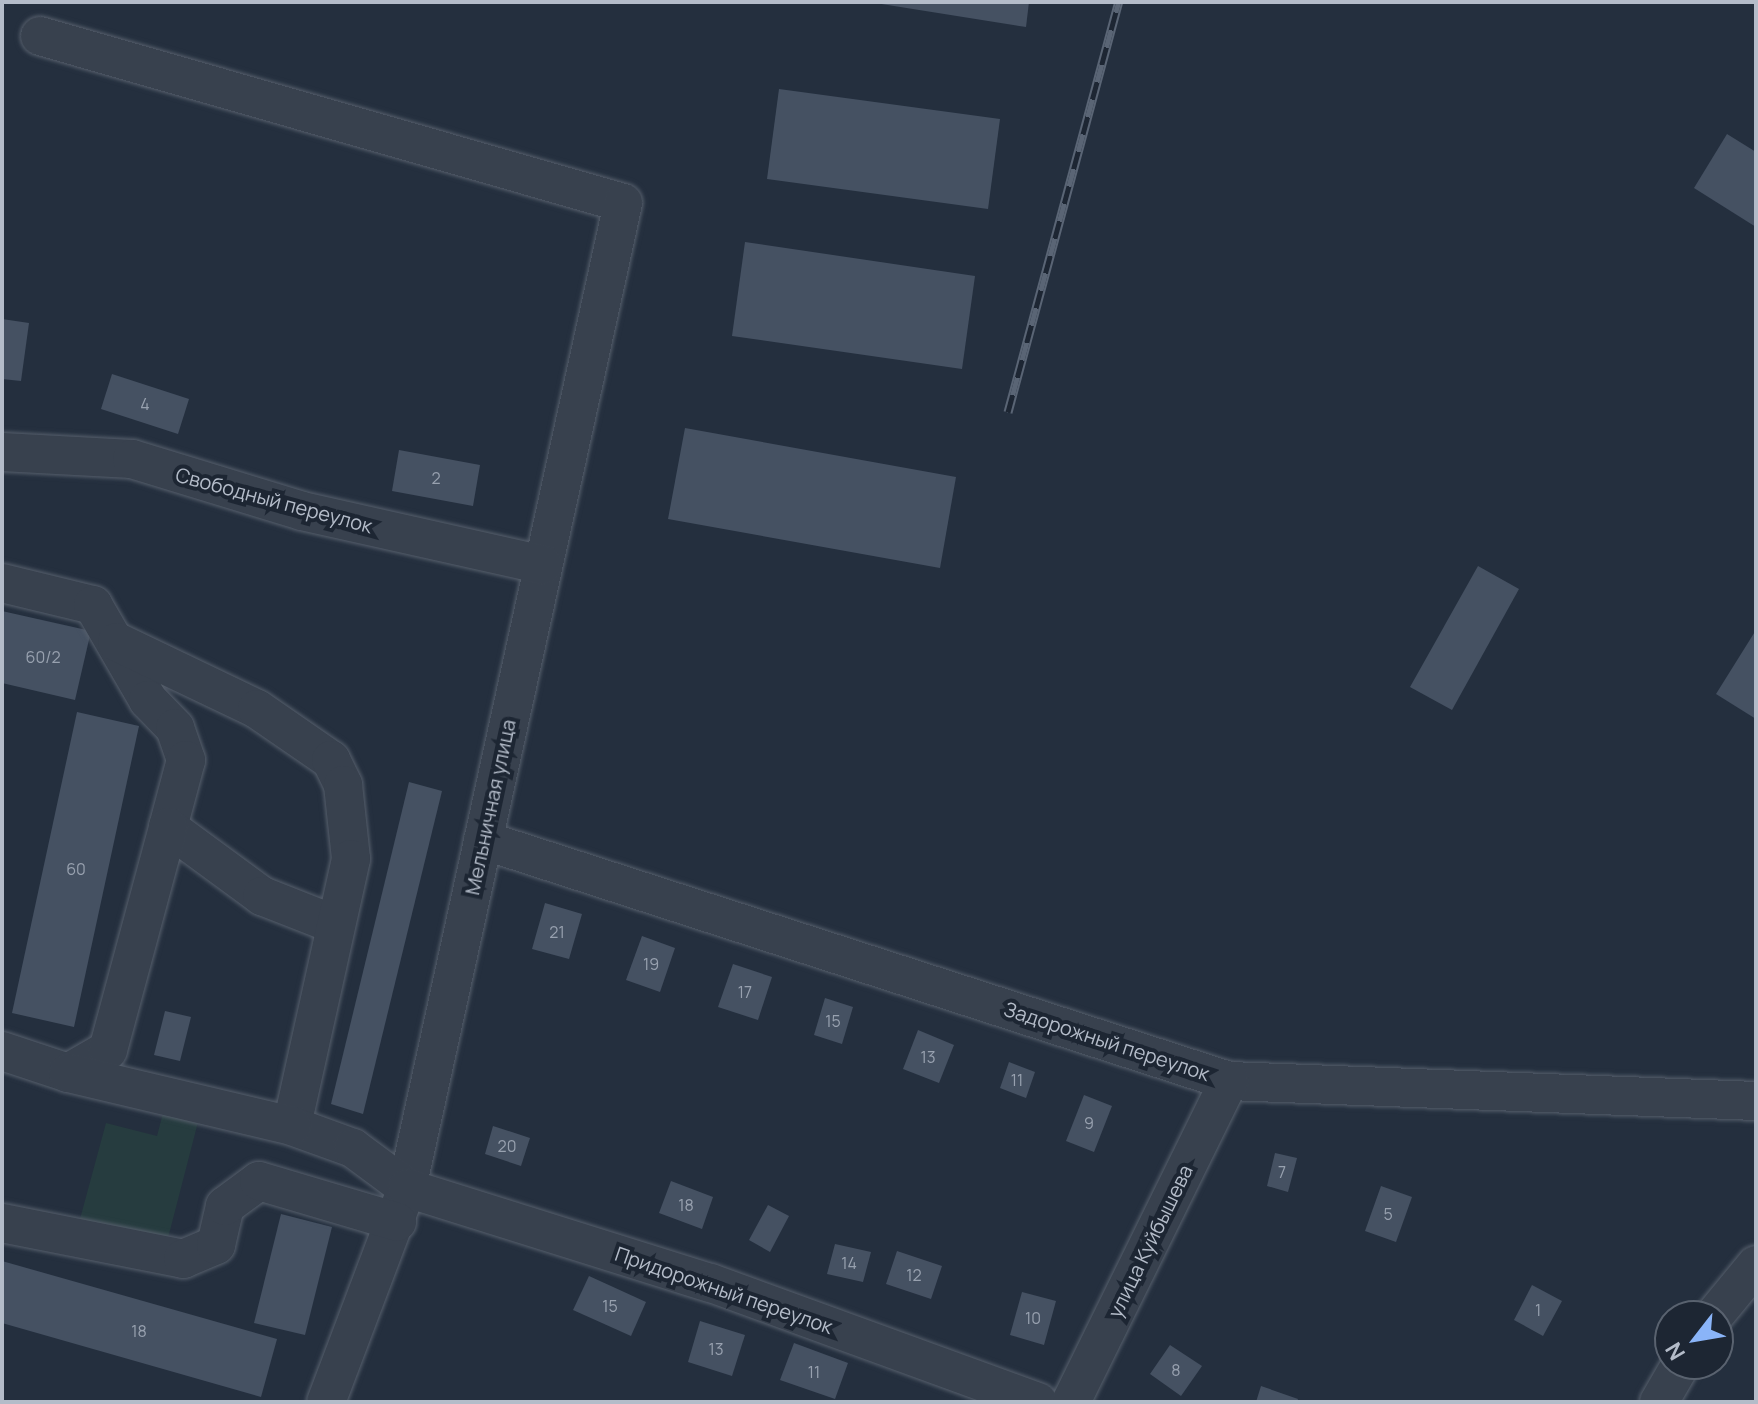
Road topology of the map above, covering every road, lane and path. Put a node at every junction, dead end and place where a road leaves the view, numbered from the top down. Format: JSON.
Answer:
{"nodes":[{"id":1,"x":40,"y":36,"type":"dead end"},
{"id":2,"x":2,"y":452,"type":"edge"},
{"id":3,"x":543,"y":565,"type":"junction"},
{"id":4,"x":2,"y":583,"type":"edge"},
{"id":5,"x":117,"y":642,"type":"junction"},
{"id":6,"x":168,"y":827,"type":"junction"},
{"id":7,"x":483,"y":840,"type":"junction"},
{"id":8,"x":336,"y":925,"type":"junction"},
{"id":9,"x":2,"y":1051,"type":"edge"},
{"id":10,"x":68,"y":1073,"type":"junction"},
{"id":11,"x":1229,"y":1081,"type":"junction"},
{"id":12,"x":1756,"y":1101,"type":"edge"},
{"id":13,"x":292,"y":1126,"type":"junction"},
{"id":14,"x":402,"y":1205,"type":"junction"},
{"id":15,"x":2,"y":1223,"type":"edge"},
{"id":16,"x":1756,"y":1265,"type":"edge"},
{"id":17,"x":1727,"y":1300,"type":"edge"},
{"id":18,"x":1672,"y":1380,"type":"edge"},
{"id":19,"x":326,"y":1402,"type":"edge"},
{"id":20,"x":1038,"y":1402,"type":"edge"},
{"id":21,"x":1071,"y":1402,"type":"edge"},
{"id":22,"x":1659,"y":1402,"type":"edge"}],
"edges":[{"from":1,"to":3,"type":"street","name":"Мельничная улица"},
{"from":2,"to":3,"type":"street","name":"Свободный переулок"},
{"from":3,"to":7,"type":"street","name":"Мельничная улица"},
{"from":4,"to":5,"type":"street"},
{"from":5,"to":6,"type":"street"},
{"from":5,"to":8,"type":"street"},
{"from":6,"to":8,"type":"street"},
{"from":6,"to":10,"type":"street"},
{"from":7,"to":11,"type":"street","name":"Задорожный переулок"},
{"from":7,"to":14,"type":"street","name":"Мельничная улица"},
{"from":8,"to":13,"type":"street"},
{"from":9,"to":10,"type":"street"},
{"from":10,"to":13,"type":"street"},
{"from":11,"to":12,"type":"street","name":"Задорожный переулок"},
{"from":11,"to":21,"type":"street","name":"улица Куйбышева"},
{"from":13,"to":14,"type":"street"},
{"from":14,"to":15,"type":"street","name":"Придорожный переулок"},
{"from":14,"to":19,"type":"street","name":"Мельничная улица"},
{"from":14,"to":20,"type":"street","name":"Придорожный переулок"},
{"from":16,"to":17,"type":"street"},
{"from":18,"to":22,"type":"street"}]}
